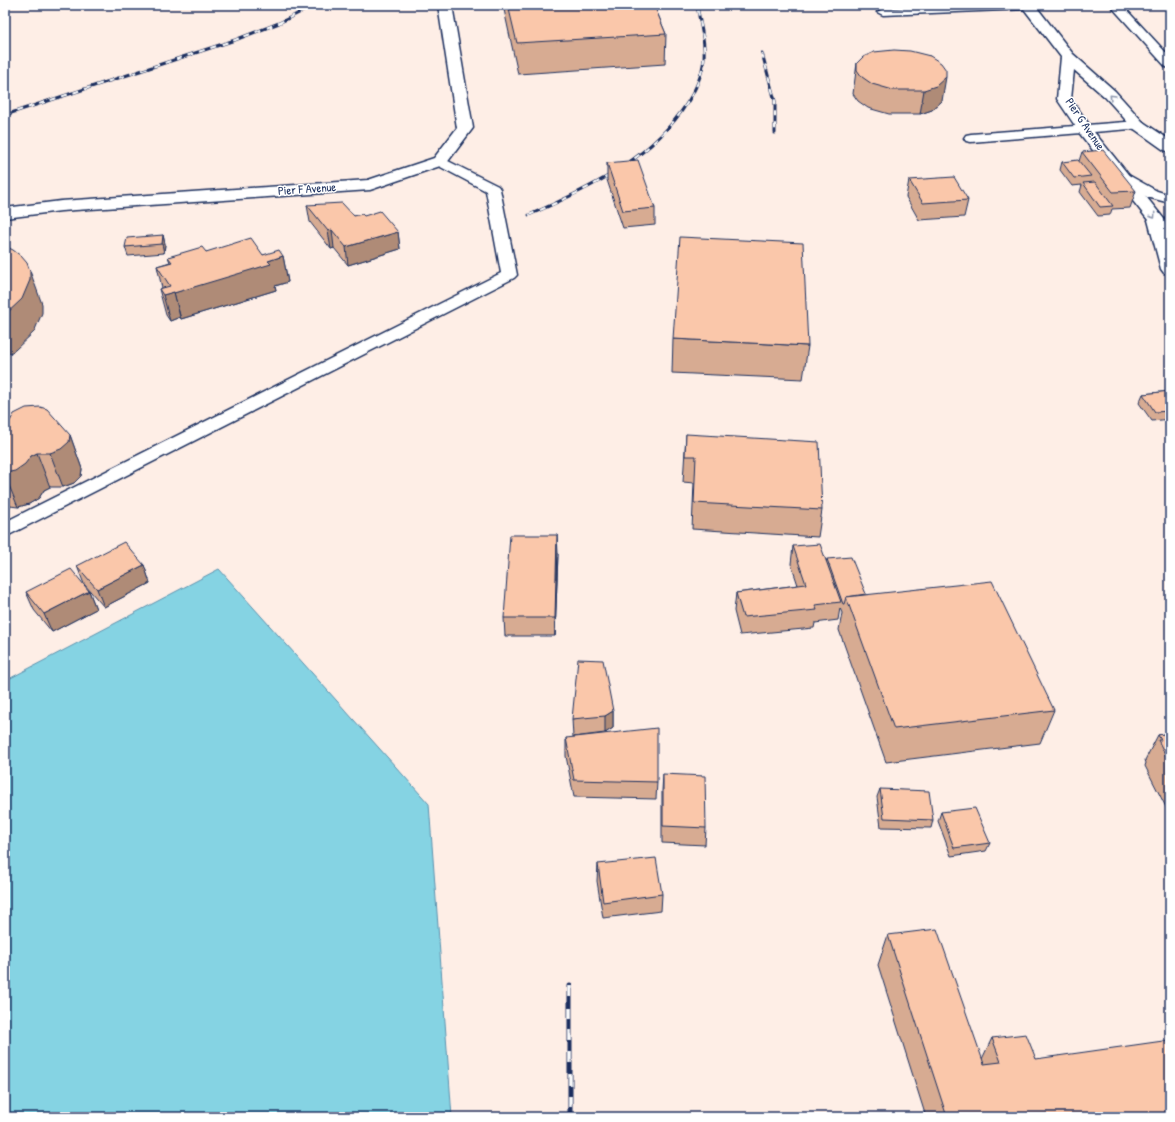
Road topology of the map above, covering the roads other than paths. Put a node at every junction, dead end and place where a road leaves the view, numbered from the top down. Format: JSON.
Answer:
{"nodes":[{"id":1,"x":445,"y":5,"type":"edge"},
{"id":2,"x":1028,"y":5,"type":"edge"},
{"id":3,"x":1116,"y":5,"type":"edge"},
{"id":4,"x":883,"y":12,"type":"dead end"},
{"id":5,"x":1068,"y":57,"type":"junction"},
{"id":6,"x":1170,"y":64,"type":"edge"},
{"id":7,"x":1138,"y":125,"type":"junction"},
{"id":8,"x":1085,"y":130,"type":"junction"},
{"id":9,"x":971,"y":138,"type":"dead end"},
{"id":10,"x":1170,"y":147,"type":"edge"},
{"id":11,"x":440,"y":161,"type":"junction"},
{"id":12,"x":1123,"y":176,"type":"junction"},
{"id":13,"x":1170,"y":199,"type":"edge"},
{"id":14,"x":5,"y":213,"type":"edge"},
{"id":15,"x":1170,"y":264,"type":"edge"},
{"id":16,"x":5,"y":530,"type":"edge"}],
"edges":[{"from":1,"to":11,"type":"main road"},
{"from":2,"to":4,"type":"lane"},
{"from":2,"to":5,"type":"main road"},
{"from":3,"to":6,"type":"lane"},
{"from":7,"to":5,"type":"main road","one_way":true},
{"from":5,"to":8,"type":"main road","name":"Pier G Avenue"},
{"from":7,"to":8,"type":"lane"},
{"from":7,"to":10,"type":"main road"},
{"from":8,"to":9,"type":"lane"},
{"from":8,"to":12,"type":"main road","name":"Pier G Avenue"},
{"from":11,"to":14,"type":"main road","name":"Pier F Avenue"},
{"from":11,"to":16,"type":"lane"},
{"from":12,"to":13,"type":"lane"},
{"from":12,"to":15,"type":"main road","name":"Pier G Avenue","one_way":true}]}
